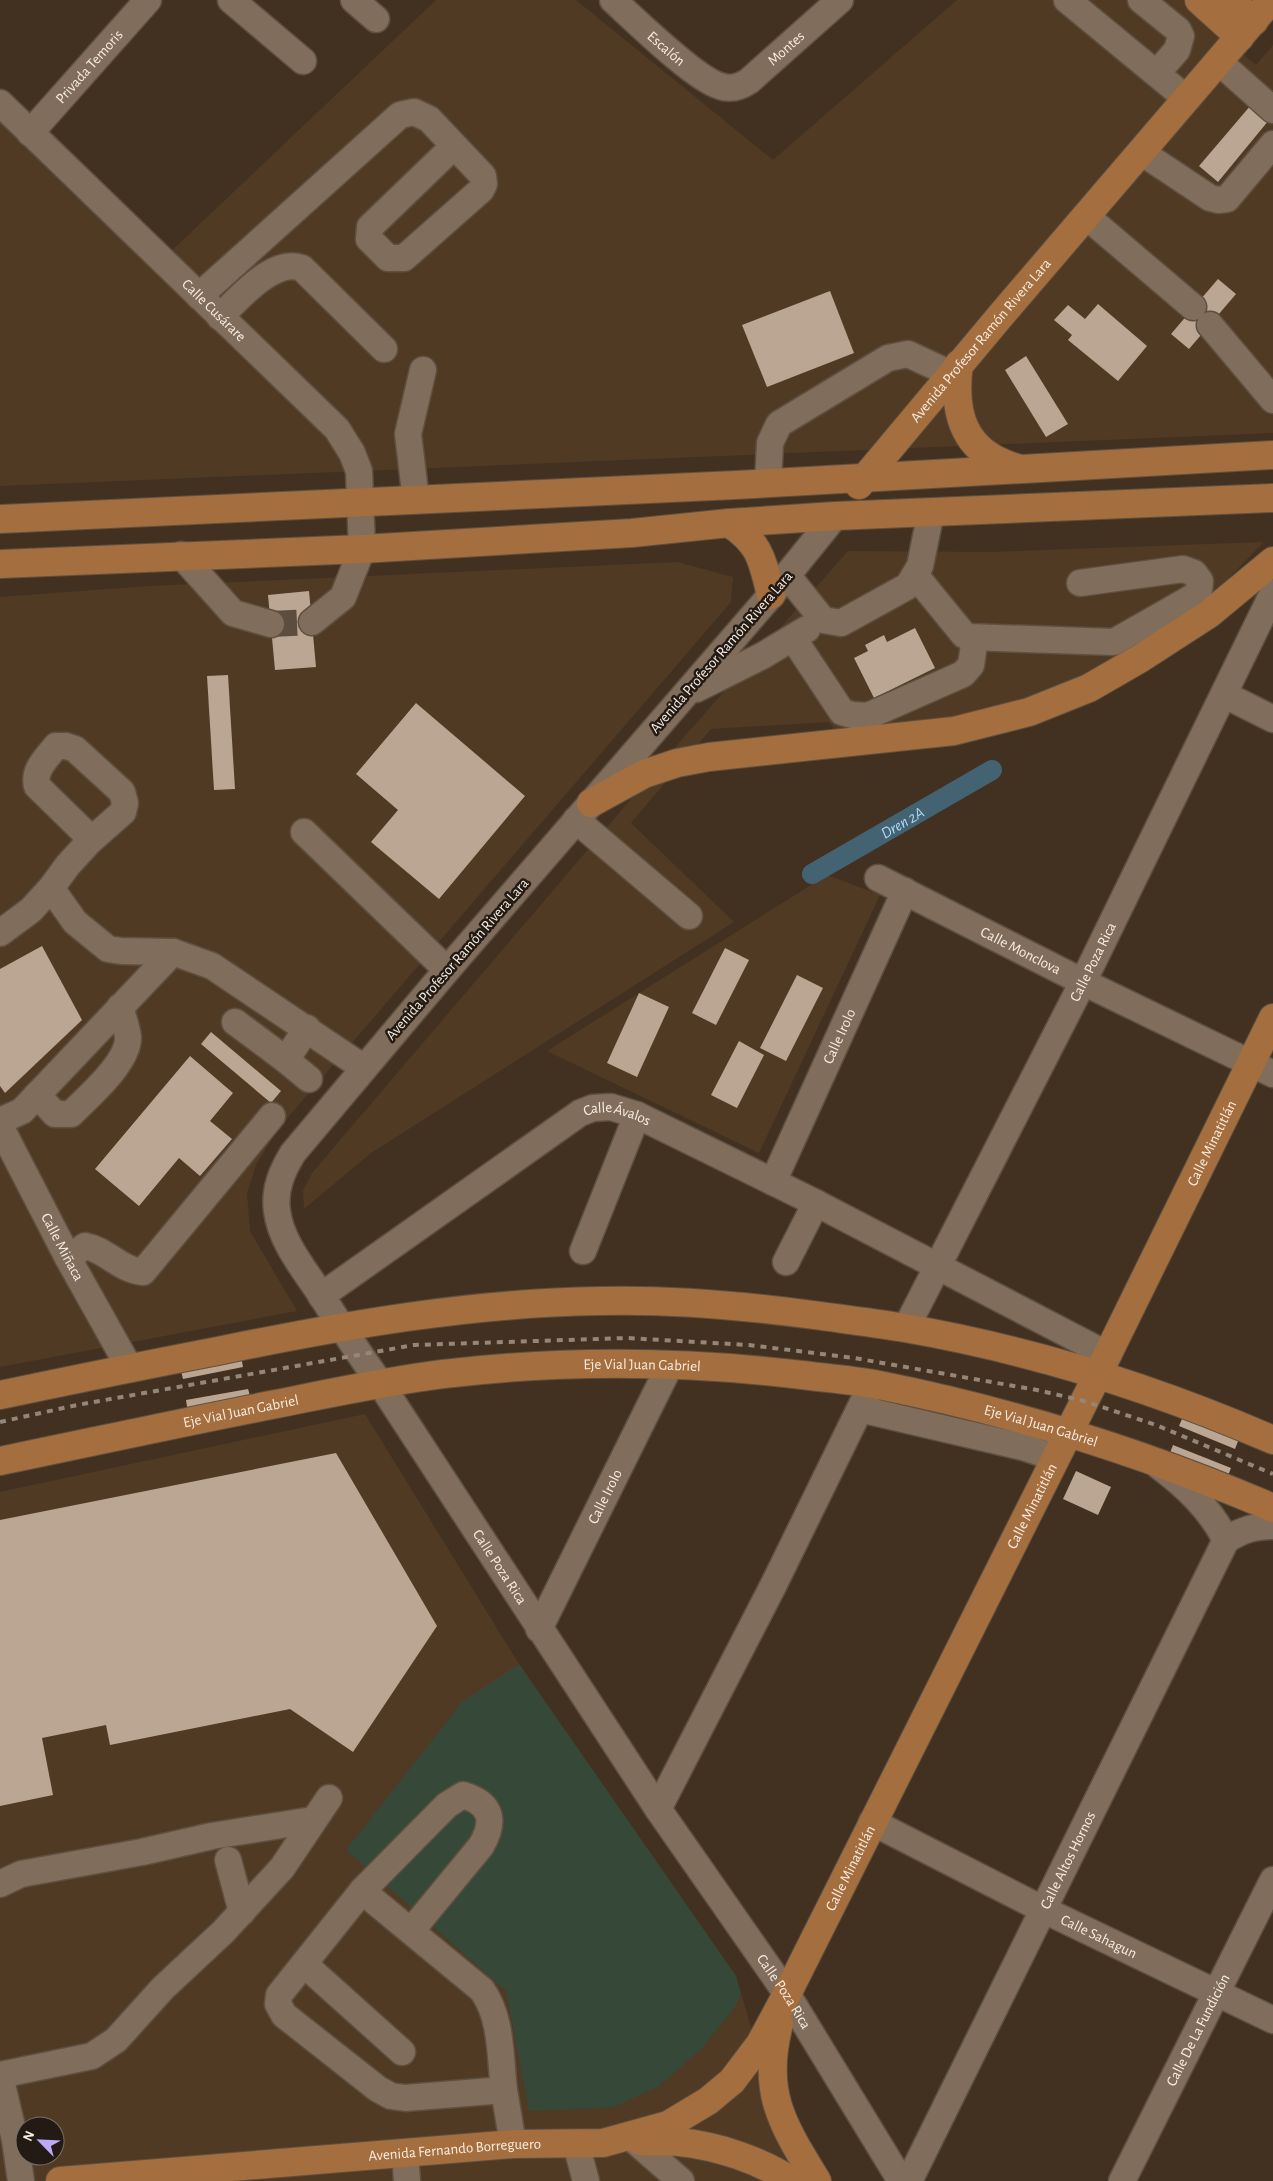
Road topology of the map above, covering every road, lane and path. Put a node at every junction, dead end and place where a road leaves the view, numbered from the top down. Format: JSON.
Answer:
{"nodes":[{"id":1,"x":148,"y":0,"type":"edge"},
{"id":2,"x":232,"y":0,"type":"edge"},
{"id":3,"x":354,"y":0,"type":"edge"},
{"id":4,"x":613,"y":0,"type":"edge"},
{"id":5,"x":840,"y":0,"type":"edge"},
{"id":6,"x":1067,"y":0,"type":"edge"},
{"id":7,"x":1141,"y":0,"type":"edge"},
{"id":8,"x":1199,"y":0,"type":"edge"},
{"id":9,"x":1229,"y":0,"type":"edge"},
{"id":10,"x":1271,"y":0,"type":"edge"},
{"id":11,"x":376,"y":19,"type":"dead end"},
{"id":12,"x":1247,"y":29,"type":"junction"},
{"id":13,"x":303,"y":61,"type":"dead end"},
{"id":14,"x":1219,"y":62,"type":"junction"},
{"id":15,"x":1157,"y":73,"type":"junction"},
{"id":16,"x":727,"y":88,"type":"joint"},
{"id":17,"x":1187,"y":99,"type":"junction"},
{"id":18,"x":0,"y":103,"type":"edge"},
{"id":19,"x":1273,"y":110,"type":"edge"},
{"id":20,"x":30,"y":133,"type":"junction"},
{"id":21,"x":1273,"y":144,"type":"edge"},
{"id":22,"x":454,"y":146,"type":"junction"},
{"id":23,"x":1141,"y":152,"type":"junction"},
{"id":24,"x":1086,"y":216,"type":"junction"},
{"id":25,"x":236,"y":262,"type":"junction"},
{"id":26,"x":255,"y":282,"type":"junction"},
{"id":27,"x":199,"y":296,"type":"junction"},
{"id":28,"x":220,"y":317,"type":"junction"},
{"id":29,"x":384,"y":349,"type":"dead end"},
{"id":30,"x":955,"y":369,"type":"junction"},
{"id":31,"x":423,"y":370,"type":"dead end"},
{"id":32,"x":1273,"y":400,"type":"edge"},
{"id":33,"x":1273,"y":455,"type":"edge"},
{"id":34,"x":1026,"y":470,"type":"junction"},
{"id":35,"x":866,"y":477,"type":"junction"},
{"id":36,"x":768,"y":483,"type":"junction"},
{"id":37,"x":1273,"y":498,"type":"edge"},
{"id":38,"x":416,"y":500,"type":"junction"},
{"id":39,"x":359,"y":503,"type":"junction"},
{"id":40,"x":931,"y":512,"type":"junction"},
{"id":41,"x":835,"y":516,"type":"junction"},
{"id":42,"x":0,"y":519,"type":"edge"},
{"id":43,"x":729,"y":523,"type":"junction"},
{"id":44,"x":362,"y":548,"type":"junction"},
{"id":45,"x":180,"y":555,"type":"junction"},
{"id":46,"x":1273,"y":560,"type":"edge"},
{"id":47,"x":0,"y":564,"type":"edge"},
{"id":48,"x":915,"y":575,"type":"junction"},
{"id":49,"x":1080,"y":583,"type":"dead end"},
{"id":50,"x":779,"y":585,"type":"junction"},
{"id":51,"x":1273,"y":593,"type":"edge"},
{"id":52,"x":823,"y":620,"type":"junction"},
{"id":53,"x":312,"y":622,"type":"tunnel mouth"},
{"id":54,"x":271,"y":624,"type":"tunnel mouth"},
{"id":55,"x":793,"y":638,"type":"junction"},
{"id":56,"x":975,"y":638,"type":"junction"},
{"id":57,"x":684,"y":695,"type":"junction"},
{"id":58,"x":1225,"y":695,"type":"junction"},
{"id":59,"x":1273,"y":719,"type":"edge"},
{"id":60,"x":584,"y":812,"type":"junction"},
{"id":61,"x":304,"y":832,"type":"dead end"},
{"id":62,"x":89,"y":842,"type":"dead end"},
{"id":63,"x":878,"y":878,"type":"dead end"},
{"id":64,"x":51,"y":888,"type":"junction"},
{"id":65,"x":905,"y":891,"type":"junction"},
{"id":66,"x":689,"y":916,"type":"dead end"},
{"id":67,"x":0,"y":933,"type":"edge"},
{"id":68,"x":173,"y":952,"type":"junction"},
{"id":69,"x":447,"y":970,"type":"junction"},
{"id":70,"x":1083,"y":982,"type":"junction"},
{"id":71,"x":120,"y":1007,"type":"junction"},
{"id":72,"x":1273,"y":1018,"type":"edge"},
{"id":73,"x":235,"y":1022,"type":"dead end"},
{"id":74,"x":307,"y":1028,"type":"junction"},
{"id":75,"x":286,"y":1060,"type":"junction"},
{"id":76,"x":364,"y":1068,"type":"junction"},
{"id":77,"x":1262,"y":1068,"type":"edge"},
{"id":78,"x":309,"y":1079,"type":"dead end"},
{"id":79,"x":37,"y":1095,"type":"junction"},
{"id":80,"x":637,"y":1115,"type":"junction"},
{"id":81,"x":272,"y":1116,"type":"dead end"},
{"id":82,"x":0,"y":1121,"type":"edge"},
{"id":83,"x":0,"y":1126,"type":"edge"},
{"id":84,"x":773,"y":1182,"type":"junction"},
{"id":85,"x":816,"y":1203,"type":"junction"},
{"id":86,"x":583,"y":1251,"type":"dead end"},
{"id":87,"x":68,"y":1258,"type":"junction"},
{"id":88,"x":786,"y":1262,"type":"dead end"},
{"id":89,"x":938,"y":1266,"type":"junction"},
{"id":90,"x":321,"y":1296,"type":"junction"},
{"id":91,"x":340,"y":1326,"type":"junction"},
{"id":92,"x":906,"y":1328,"type":"junction"},
{"id":93,"x":1103,"y":1364,"type":"junction"},
{"id":94,"x":670,"y":1365,"type":"junction"},
{"id":95,"x":129,"y":1367,"type":"junction"},
{"id":96,"x":380,"y":1383,"type":"junction"},
{"id":97,"x":872,"y":1384,"type":"junction"},
{"id":98,"x":0,"y":1395,"type":"edge"},
{"id":99,"x":860,"y":1409,"type":"junction"},
{"id":100,"x":1069,"y":1432,"type":"junction"},
{"id":101,"x":1273,"y":1440,"type":"edge"},
{"id":102,"x":1056,"y":1458,"type":"junction"},
{"id":103,"x":1151,"y":1460,"type":"junction"},
{"id":104,"x":0,"y":1461,"type":"edge"},
{"id":105,"x":1273,"y":1508,"type":"edge"},
{"id":106,"x":1273,"y":1526,"type":"edge"},
{"id":107,"x":1226,"y":1540,"type":"junction"},
{"id":108,"x":539,"y":1629,"type":"junction"},
{"id":109,"x":329,"y":1798,"type":"dead end"},
{"id":110,"x":658,"y":1809,"type":"junction"},
{"id":111,"x":313,"y":1820,"type":"junction"},
{"id":112,"x":872,"y":1822,"type":"junction"},
{"id":113,"x":228,"y":1860,"type":"dead end"},
{"id":114,"x":1273,"y":1880,"type":"edge"},
{"id":115,"x":0,"y":1884,"type":"edge"},
{"id":116,"x":362,"y":1891,"type":"junction"},
{"id":117,"x":1042,"y":1909,"type":"junction"},
{"id":118,"x":242,"y":1912,"type":"junction"},
{"id":119,"x":411,"y":1931,"type":"junction"},
{"id":120,"x":304,"y":1964,"type":"junction"},
{"id":121,"x":1217,"y":1992,"type":"junction"},
{"id":122,"x":787,"y":1994,"type":"junction"},
{"id":123,"x":1273,"y":2020,"type":"edge"},
{"id":124,"x":402,"y":2052,"type":"dead end"},
{"id":125,"x":0,"y":2076,"type":"edge"},
{"id":126,"x":504,"y":2090,"type":"junction"},
{"id":127,"x":3,"y":2106,"type":"edge"},
{"id":128,"x":634,"y":2140,"type":"junction"},
{"id":129,"x":604,"y":2143,"type":"junction"},
{"id":130,"x":513,"y":2144,"type":"junction"},
{"id":131,"x":576,"y":2144,"type":"junction"},
{"id":132,"x":405,"y":2153,"type":"junction"},
{"id":133,"x":21,"y":2181,"type":"edge"},
{"id":134,"x":70,"y":2181,"type":"edge"},
{"id":135,"x":407,"y":2181,"type":"edge"},
{"id":136,"x":586,"y":2181,"type":"edge"},
{"id":137,"x":681,"y":2181,"type":"edge"},
{"id":138,"x":792,"y":2181,"type":"edge"},
{"id":139,"x":817,"y":2181,"type":"edge"},
{"id":140,"x":901,"y":2181,"type":"edge"},
{"id":141,"x":909,"y":2181,"type":"edge"},
{"id":142,"x":1122,"y":2181,"type":"edge"}],
"edges":[{"from":1,"to":20,"type":"street","name":"Privada Temoris"},
{"from":2,"to":13,"type":"street"},
{"from":3,"to":11,"type":"street"},
{"from":4,"to":16,"type":"street","name":"Escalón"},
{"from":5,"to":16,"type":"street","name":"Montes"},
{"from":6,"to":15,"type":"street"},
{"from":7,"to":15,"type":"street"},
{"from":8,"to":12,"type":"main road"},
{"from":9,"to":12,"type":"main road"},
{"from":10,"to":12,"type":"main road","name":"Avenida Profesor Ramón Rivera Lara"},
{"from":12,"to":14,"type":"main road","name":"Avenida Profesor Ramón Rivera Lara"},
{"from":14,"to":17,"type":"main road","name":"Avenida Profesor Ramón Rivera Lara"},
{"from":14,"to":19,"type":"street"},
{"from":15,"to":17,"type":"street"},
{"from":17,"to":23,"type":"main road","name":"Avenida Profesor Ramón Rivera Lara"},
{"from":18,"to":20,"type":"street","name":"Calle Cusárare"},
{"from":20,"to":27,"type":"street","name":"Calle Cusárare"},
{"from":21,"to":23,"type":"street"},
{"from":22,"to":22,"type":"street"},
{"from":22,"to":25,"type":"street"},
{"from":23,"to":24,"type":"main road","name":"Avenida Profesor Ramón Rivera Lara"},
{"from":24,"to":30,"type":"main road","name":"Avenida Profesor Ramón Rivera Lara"},
{"from":24,"to":32,"type":"street"},
{"from":25,"to":26,"type":"street"},
{"from":25,"to":27,"type":"street"},
{"from":26,"to":28,"type":"street"},
{"from":26,"to":29,"type":"street"},
{"from":27,"to":28,"type":"street","name":"Calle Cusárare"},
{"from":28,"to":39,"type":"street","name":"Calle Cusárare"},
{"from":30,"to":34,"type":"main road"},
{"from":30,"to":35,"type":"main road","name":"Avenida Profesor Ramón Rivera Lara"},
{"from":30,"to":36,"type":"street"},
{"from":31,"to":38,"type":"street"},
{"from":33,"to":34,"type":"main road"},
{"from":34,"to":35,"type":"main road"},
{"from":35,"to":36,"type":"main road"},
{"from":35,"to":41,"type":"main road","name":"Avenida Profesor Ramón Rivera Lara"},
{"from":36,"to":38,"type":"main road"},
{"from":37,"to":40,"type":"main road"},
{"from":38,"to":39,"type":"main road"},
{"from":39,"to":42,"type":"main road"},
{"from":39,"to":44,"type":"street","name":"Calle Cusárare"},
{"from":40,"to":41,"type":"main road"},
{"from":40,"to":48,"type":"street"},
{"from":41,"to":43,"type":"main road"},
{"from":41,"to":50,"type":"street","name":"Avenida Profesor Ramón Rivera Lara"},
{"from":43,"to":44,"type":"main road"},
{"from":43,"to":50,"type":"main road"},
{"from":44,"to":45,"type":"main road"},
{"from":44,"to":53,"type":"street"},
{"from":45,"to":47,"type":"main road"},
{"from":45,"to":54,"type":"street"},
{"from":46,"to":60,"type":"main road"},
{"from":48,"to":52,"type":"street"},
{"from":48,"to":56,"type":"street"},
{"from":49,"to":56,"type":"street"},
{"from":50,"to":52,"type":"street"},
{"from":50,"to":57,"type":"street","name":"Avenida Profesor Ramón Rivera Lara"},
{"from":51,"to":58,"type":"street","name":"Calle Poza Rica"},
{"from":52,"to":55,"type":"street"},
{"from":55,"to":56,"type":"street"},
{"from":55,"to":57,"type":"street"},
{"from":57,"to":60,"type":"street","name":"Avenida Profesor Ramón Rivera Lara"},
{"from":58,"to":59,"type":"street"},
{"from":58,"to":70,"type":"street","name":"Calle Poza Rica"},
{"from":60,"to":66,"type":"street"},
{"from":60,"to":69,"type":"street","name":"Avenida Profesor Ramón Rivera Lara"},
{"from":61,"to":69,"type":"street"},
{"from":62,"to":64,"type":"street"},
{"from":63,"to":65,"type":"street","name":"Calle Monclova"},
{"from":64,"to":67,"type":"street"},
{"from":64,"to":68,"type":"street"},
{"from":65,"to":70,"type":"street","name":"Calle Monclova"},
{"from":65,"to":84,"type":"street","name":"Calle Irolo"},
{"from":68,"to":71,"type":"street"},
{"from":68,"to":74,"type":"street"},
{"from":69,"to":76,"type":"street","name":"Avenida Profesor Ramón Rivera Lara"},
{"from":70,"to":77,"type":"street","name":"Calle Monclova"},
{"from":70,"to":89,"type":"street","name":"Calle Poza Rica"},
{"from":71,"to":79,"type":"street"},
{"from":71,"to":79,"type":"street"},
{"from":72,"to":77,"type":"main road","name":"Calle Minatitlán"},
{"from":73,"to":75,"type":"street"},
{"from":74,"to":75,"type":"street"},
{"from":74,"to":76,"type":"street"},
{"from":75,"to":78,"type":"street"},
{"from":76,"to":90,"type":"street","name":"Avenida Profesor Ramón Rivera Lara"},
{"from":77,"to":93,"type":"main road","name":"Calle Minatitlán"},
{"from":79,"to":82,"type":"street"},
{"from":80,"to":84,"type":"street","name":"Calle Ávalos"},
{"from":80,"to":86,"type":"street"},
{"from":80,"to":90,"type":"street","name":"Calle Ávalos"},
{"from":81,"to":87,"type":"street"},
{"from":83,"to":87,"type":"street","name":"Calle Miñaca"},
{"from":84,"to":85,"type":"street","name":"Calle Ávalos"},
{"from":85,"to":88,"type":"street"},
{"from":85,"to":89,"type":"street","name":"Calle Ávalos"},
{"from":87,"to":95,"type":"street","name":"Calle Miñaca"},
{"from":89,"to":92,"type":"street","name":"Calle Poza Rica"},
{"from":89,"to":93,"type":"street","name":"Calle Ávalos"},
{"from":90,"to":91,"type":"street","name":"Avenida Profesor Ramón Rivera Lara"},
{"from":91,"to":92,"type":"main road"},
{"from":91,"to":95,"type":"main road"},
{"from":91,"to":96,"type":"street","name":"Calle Poza Rica"},
{"from":92,"to":93,"type":"main road"},
{"from":93,"to":100,"type":"main road","name":"Calle Minatitlán"},
{"from":93,"to":101,"type":"main road"},
{"from":94,"to":96,"type":"main road","name":"Eje Vial Juan Gabriel"},
{"from":94,"to":97,"type":"main road","name":"Eje Vial Juan Gabriel"},
{"from":94,"to":108,"type":"street","name":"Calle Irolo"},
{"from":95,"to":98,"type":"main road"},
{"from":96,"to":104,"type":"main road","name":"Eje Vial Juan Gabriel"},
{"from":96,"to":108,"type":"street","name":"Calle Poza Rica"},
{"from":97,"to":99,"type":"street"},
{"from":97,"to":100,"type":"main road","name":"Eje Vial Juan Gabriel"},
{"from":99,"to":102,"type":"street"},
{"from":99,"to":110,"type":"street"},
{"from":100,"to":102,"type":"main road","name":"Calle Minatitlán"},
{"from":100,"to":103,"type":"main road","name":"Eje Vial Juan Gabriel"},
{"from":102,"to":112,"type":"main road","name":"Calle Minatitlán"},
{"from":103,"to":105,"type":"main road","name":"Eje Vial Juan Gabriel"},
{"from":103,"to":107,"type":"street"},
{"from":106,"to":107,"type":"street"},
{"from":107,"to":117,"type":"street","name":"Calle Altos Hornos"},
{"from":108,"to":110,"type":"street","name":"Calle Poza Rica"},
{"from":109,"to":111,"type":"street"},
{"from":110,"to":122,"type":"street","name":"Calle Poza Rica"},
{"from":111,"to":115,"type":"street"},
{"from":111,"to":118,"type":"street"},
{"from":112,"to":117,"type":"street","name":"Calle Sahagun"},
{"from":112,"to":122,"type":"main road","name":"Calle Minatitlán"},
{"from":113,"to":118,"type":"street"},
{"from":114,"to":121,"type":"street","name":"Calle De La Fundición"},
{"from":116,"to":119,"type":"street"},
{"from":116,"to":119,"type":"street"},
{"from":116,"to":120,"type":"street"},
{"from":117,"to":121,"type":"street","name":"Calle Sahagun"},
{"from":117,"to":141,"type":"street","name":"Calle Altos Hornos"},
{"from":118,"to":125,"type":"street"},
{"from":119,"to":126,"type":"street"},
{"from":120,"to":124,"type":"street"},
{"from":120,"to":126,"type":"street"},
{"from":121,"to":123,"type":"street","name":"Calle Sahagun"},
{"from":121,"to":142,"type":"street","name":"Calle De La Fundición"},
{"from":122,"to":129,"type":"main road","name":"Avenida Fernando Borreguero"},
{"from":122,"to":139,"type":"main road"},
{"from":122,"to":140,"type":"street","name":"Calle Poza Rica"},
{"from":125,"to":127,"type":"street"},
{"from":126,"to":130,"type":"street"},
{"from":127,"to":133,"type":"street"},
{"from":128,"to":129,"type":"main road"},
{"from":128,"to":137,"type":"street"},
{"from":128,"to":138,"type":"main road"},
{"from":129,"to":131,"type":"main road","name":"Avenida Fernando Borreguero"},
{"from":130,"to":131,"type":"main road","name":"Avenida Fernando Borreguero"},
{"from":130,"to":132,"type":"main road","name":"Avenida Fernando Borreguero"},
{"from":131,"to":136,"type":"street"},
{"from":132,"to":134,"type":"main road","name":"Avenida Fernando Borreguero"},
{"from":132,"to":135,"type":"street"}]}
